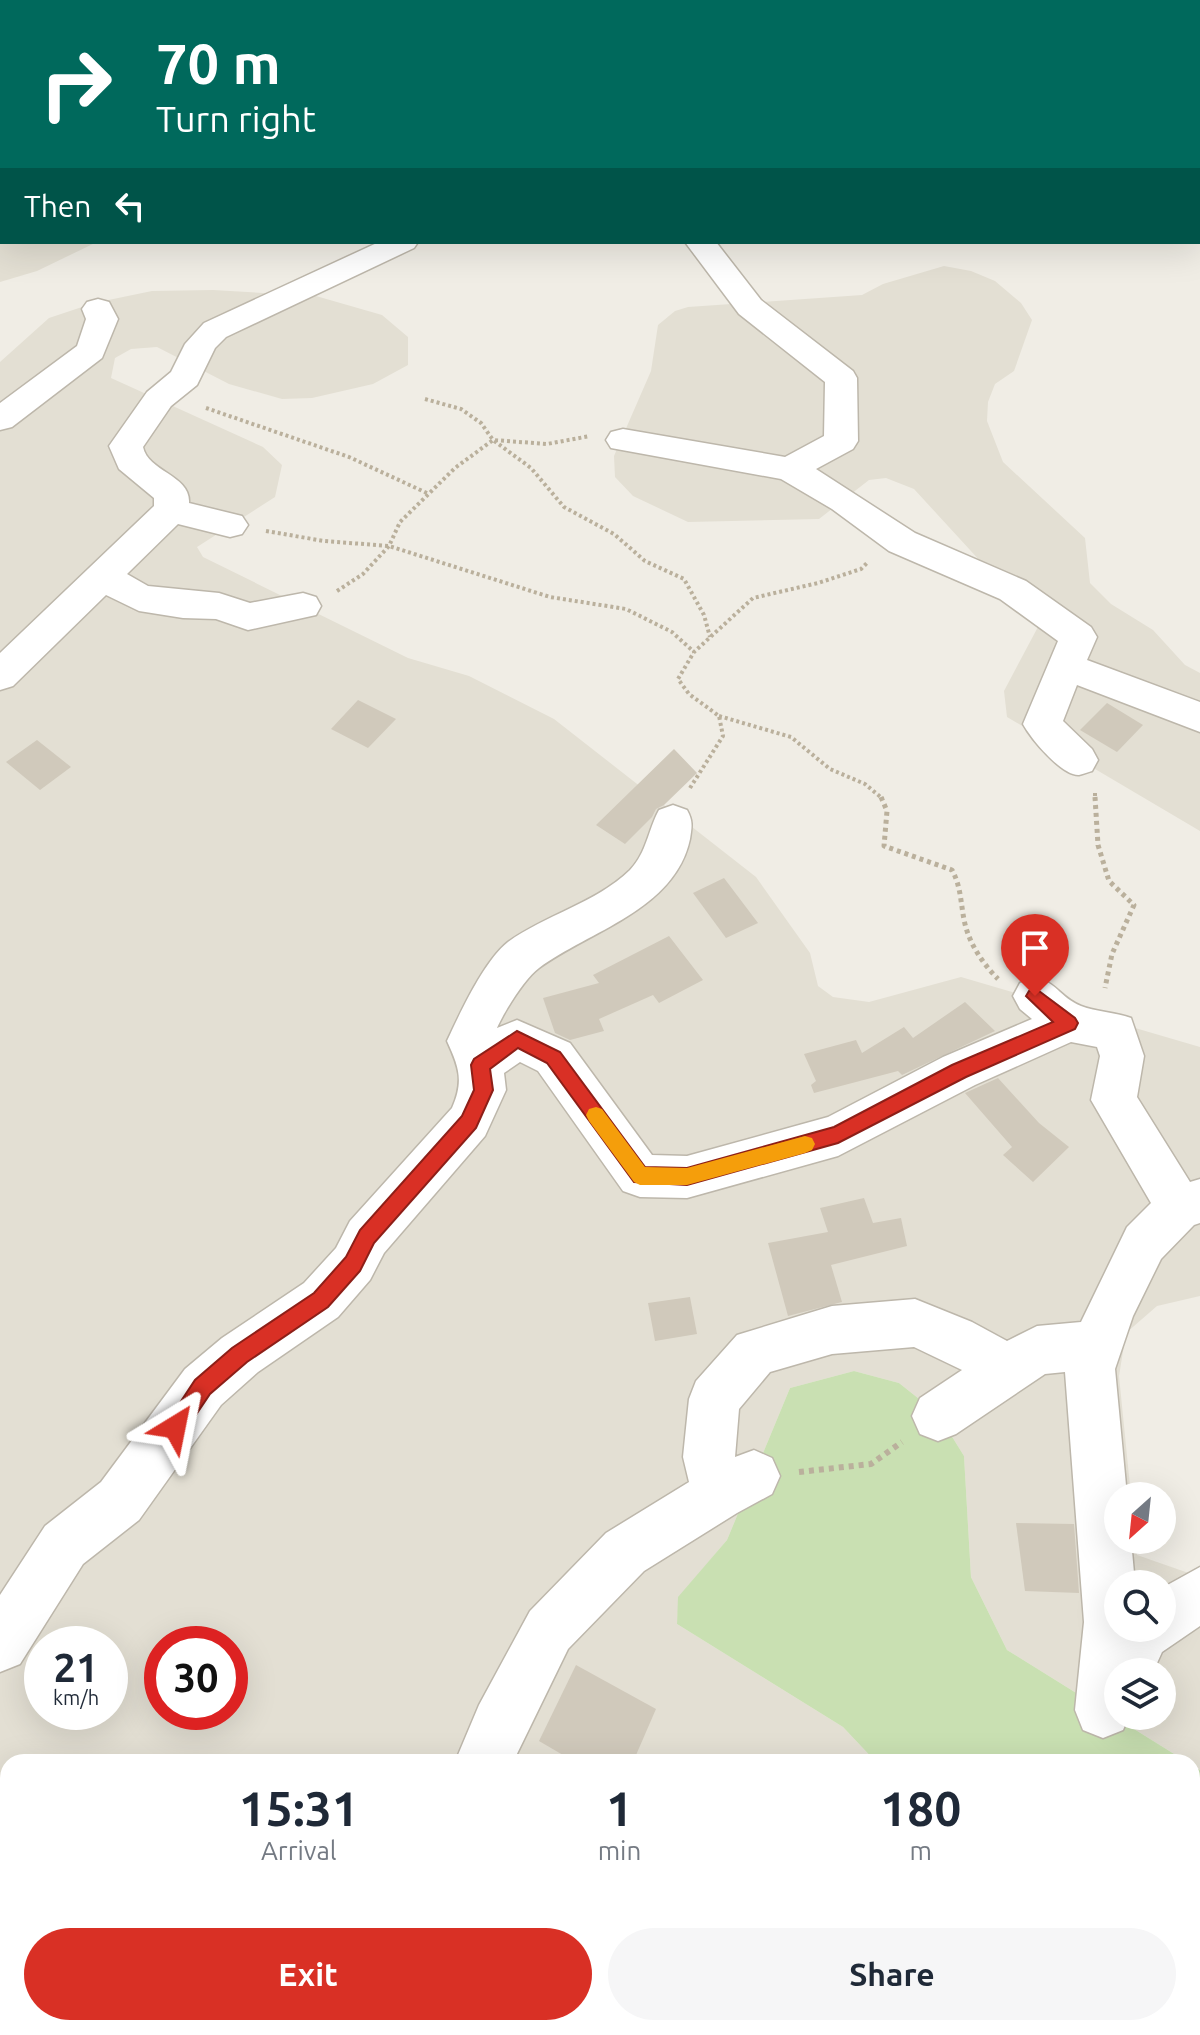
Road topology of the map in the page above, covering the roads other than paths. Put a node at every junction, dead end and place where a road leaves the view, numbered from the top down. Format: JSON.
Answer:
{"nodes":[{"id":1,"x":340,"y":244,"type":"edge"},
{"id":2,"x":399,"y":244,"type":"edge"},
{"id":3,"x":702,"y":244,"type":"edge"},
{"id":4,"x":305,"y":289,"type":"junction"},
{"id":5,"x":98,"y":309,"type":"dead end"},
{"id":6,"x":0,"y":419,"type":"edge"},
{"id":7,"x":623,"y":440,"type":"road end"},
{"id":8,"x":790,"y":469,"type":"junction"},
{"id":9,"x":171,"y":510,"type":"junction"},
{"id":10,"x":230,"y":525,"type":"road end"},
{"id":11,"x":103,"y":577,"type":"junction"},
{"id":12,"x":303,"y":606,"type":"road end"},
{"id":13,"x":6,"y":662,"type":"edge"},
{"id":14,"x":1065,"y":666,"type":"junction"},
{"id":15,"x":1200,"y":717,"type":"edge"},
{"id":16,"x":1078,"y":760,"type":"road end"},
{"id":17,"x":673,"y":821,"type":"road end"},
{"id":18,"x":480,"y":1065,"type":"junction"},
{"id":19,"x":1190,"y":1204,"type":"edge"},
{"id":20,"x":1099,"y":1345,"type":"junction"},
{"id":21,"x":1009,"y":1369,"type":"junction"},
{"id":22,"x":938,"y":1416,"type":"road end"},
{"id":23,"x":1200,"y":1594,"type":"edge"},
{"id":24,"x":1176,"y":1610,"type":"edge"},
{"id":25,"x":0,"y":1644,"type":"edge"},
{"id":26,"x":1108,"y":1658,"type":"edge"},
{"id":27,"x":487,"y":1754,"type":"edge"}],
"edges":[{"from":1,"to":4,"type":"street"},
{"from":2,"to":4,"type":"street"},
{"from":3,"to":8,"type":"street"},
{"from":4,"to":9,"type":"street"},
{"from":5,"to":6,"type":"street"},
{"from":7,"to":8,"type":"street"},
{"from":8,"to":14,"type":"street"},
{"from":9,"to":10,"type":"street"},
{"from":9,"to":11,"type":"street"},
{"from":11,"to":12,"type":"street"},
{"from":11,"to":13,"type":"street"},
{"from":14,"to":15,"type":"street"},
{"from":14,"to":16,"type":"street"},
{"from":17,"to":18,"type":"street"},
{"from":18,"to":19,"type":"street"},
{"from":18,"to":25,"type":"street"},
{"from":19,"to":20,"type":"street"},
{"from":20,"to":21,"type":"street"},
{"from":20,"to":26,"type":"street"},
{"from":21,"to":22,"type":"street"},
{"from":21,"to":27,"type":"street"},
{"from":23,"to":24,"type":"street"}]}
